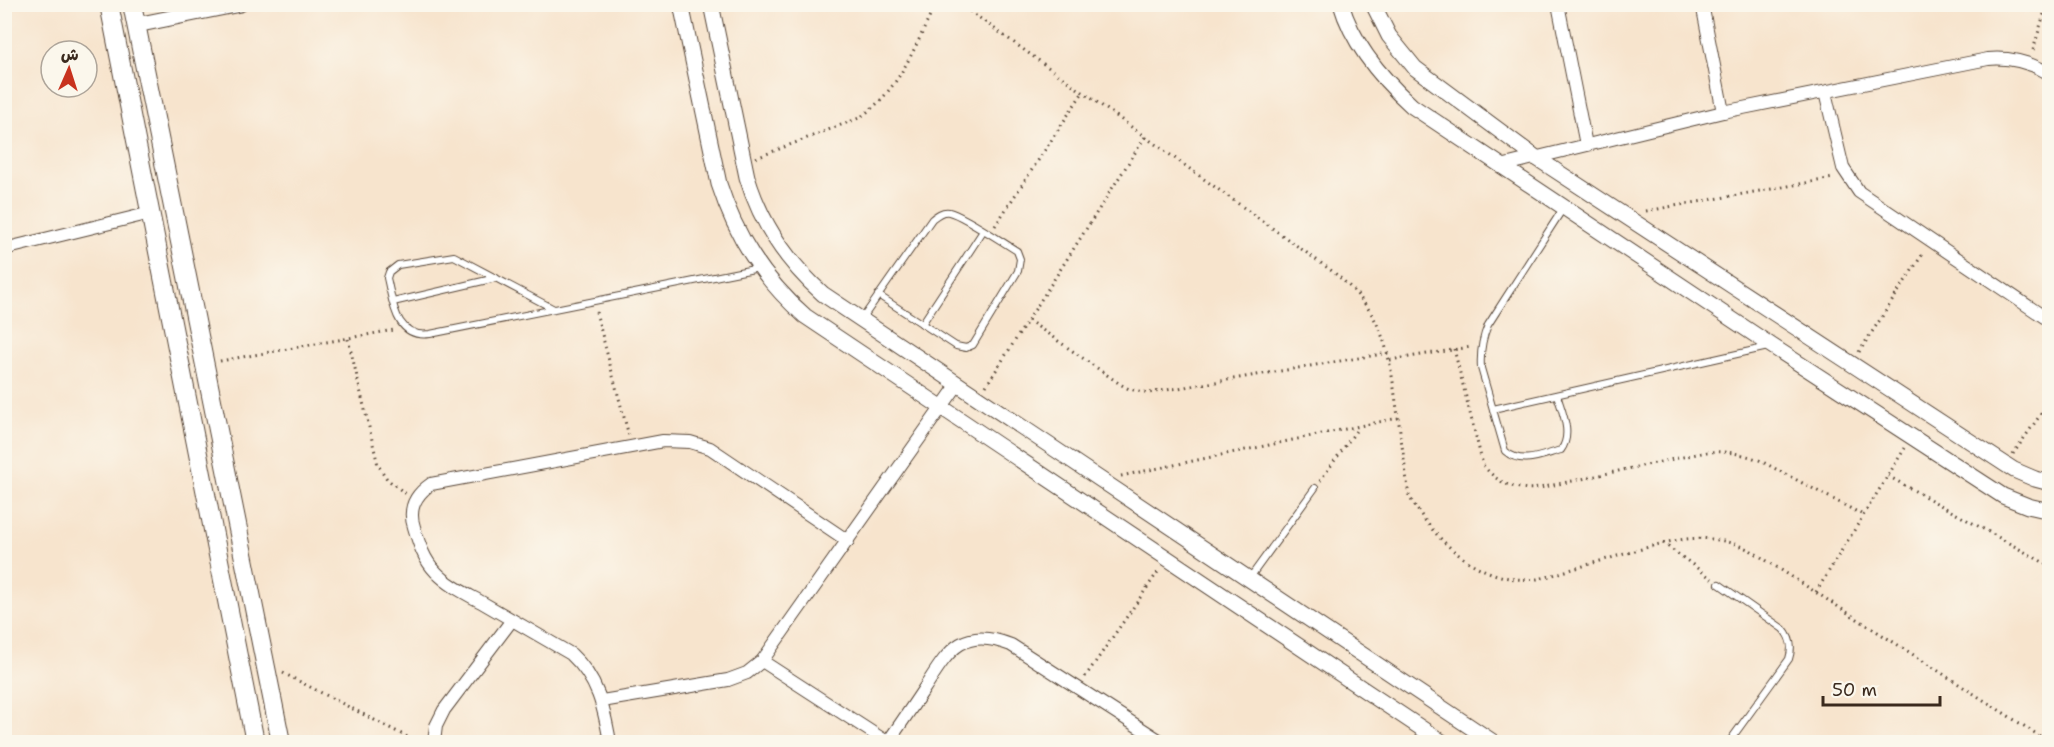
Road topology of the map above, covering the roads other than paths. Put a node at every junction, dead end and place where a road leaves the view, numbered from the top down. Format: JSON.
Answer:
{"nodes":[{"id":1,"x":110,"y":4,"type":"edge"},
{"id":2,"x":132,"y":4,"type":"edge"},
{"id":3,"x":240,"y":4,"type":"edge"},
{"id":4,"x":681,"y":4,"type":"edge"},
{"id":5,"x":711,"y":4,"type":"edge"},
{"id":6,"x":1341,"y":4,"type":"edge"},
{"id":7,"x":1373,"y":4,"type":"edge"},
{"id":8,"x":1558,"y":4,"type":"edge"},
{"id":9,"x":1702,"y":4,"type":"edge"},
{"id":10,"x":136,"y":25,"type":"junction"},
{"id":11,"x":2049,"y":74,"type":"edge"},
{"id":12,"x":1825,"y":92,"type":"junction"},
{"id":13,"x":1723,"y":112,"type":"junction"},
{"id":14,"x":1586,"y":145,"type":"junction"},
{"id":15,"x":1535,"y":157,"type":"junction"},
{"id":16,"x":1501,"y":166,"type":"junction"},
{"id":17,"x":1564,"y":207,"type":"junction"},
{"id":18,"x":151,"y":213,"type":"junction"},
{"id":19,"x":983,"y":231,"type":"junction"},
{"id":20,"x":4,"y":249,"type":"edge"},
{"id":21,"x":759,"y":268,"type":"junction"},
{"id":22,"x":496,"y":278,"type":"junction"},
{"id":23,"x":878,"y":296,"type":"junction"},
{"id":24,"x":393,"y":302,"type":"junction"},
{"id":25,"x":554,"y":309,"type":"junction"},
{"id":26,"x":862,"y":320,"type":"junction"},
{"id":27,"x":2049,"y":321,"type":"edge"},
{"id":28,"x":922,"y":324,"type":"junction"},
{"id":29,"x":1772,"y":346,"type":"junction"},
{"id":30,"x":205,"y":364,"type":"junction"},
{"id":31,"x":182,"y":368,"type":"junction"},
{"id":32,"x":958,"y":384,"type":"junction"},
{"id":33,"x":1557,"y":395,"type":"junction"},
{"id":34,"x":942,"y":407,"type":"junction"},
{"id":35,"x":1493,"y":409,"type":"junction"},
{"id":36,"x":2049,"y":483,"type":"edge"},
{"id":37,"x":1315,"y":488,"type":"road end"},
{"id":38,"x":2049,"y":511,"type":"edge"},
{"id":39,"x":848,"y":542,"type":"junction"},
{"id":40,"x":1249,"y":579,"type":"junction"},
{"id":41,"x":1719,"y":584,"type":"road end"},
{"id":42,"x":1306,"y":618,"type":"junction"},
{"id":43,"x":512,"y":620,"type":"junction"},
{"id":44,"x":1290,"y":641,"type":"junction"},
{"id":45,"x":762,"y":661,"type":"junction"},
{"id":46,"x":602,"y":701,"type":"junction"},
{"id":47,"x":255,"y":742,"type":"edge"},
{"id":48,"x":281,"y":742,"type":"edge"},
{"id":49,"x":434,"y":742,"type":"edge"},
{"id":50,"x":610,"y":742,"type":"edge"},
{"id":51,"x":888,"y":742,"type":"edge"},
{"id":52,"x":1162,"y":742,"type":"edge"},
{"id":53,"x":1442,"y":742,"type":"edge"},
{"id":54,"x":1492,"y":742,"type":"edge"},
{"id":55,"x":1729,"y":742,"type":"edge"}],
"edges":[{"from":1,"to":18,"type":"main road"},
{"from":2,"to":10,"type":"main road"},
{"from":3,"to":10,"type":"street"},
{"from":4,"to":21,"type":"street"},
{"from":5,"to":26,"type":"street"},
{"from":6,"to":16,"type":"street"},
{"from":7,"to":15,"type":"street"},
{"from":8,"to":14,"type":"street"},
{"from":9,"to":13,"type":"street"},
{"from":10,"to":30,"type":"main road"},
{"from":11,"to":12,"type":"street"},
{"from":12,"to":13,"type":"street"},
{"from":12,"to":27,"type":"street"},
{"from":13,"to":14,"type":"street"},
{"from":14,"to":15,"type":"street"},
{"from":15,"to":16,"type":"street"},
{"from":15,"to":36,"type":"street"},
{"from":16,"to":17,"type":"street"},
{"from":17,"to":29,"type":"street"},
{"from":17,"to":35,"type":"lane"},
{"from":18,"to":20,"type":"street"},
{"from":18,"to":31,"type":"main road"},
{"from":19,"to":23,"type":"lane"},
{"from":19,"to":28,"type":"lane"},
{"from":19,"to":28,"type":"lane"},
{"from":21,"to":25,"type":"lane"},
{"from":21,"to":34,"type":"street"},
{"from":22,"to":24,"type":"lane"},
{"from":22,"to":24,"type":"lane"},
{"from":22,"to":25,"type":"lane"},
{"from":23,"to":26,"type":"lane"},
{"from":23,"to":28,"type":"lane"},
{"from":24,"to":25,"type":"lane"},
{"from":26,"to":32,"type":"street"},
{"from":29,"to":33,"type":"lane"},
{"from":29,"to":38,"type":"street"},
{"from":30,"to":31,"type":"main road"},
{"from":30,"to":48,"type":"main road"},
{"from":31,"to":47,"type":"main road"},
{"from":32,"to":34,"type":"street"},
{"from":32,"to":40,"type":"street"},
{"from":33,"to":35,"type":"lane"},
{"from":33,"to":35,"type":"lane"},
{"from":34,"to":39,"type":"street"},
{"from":34,"to":44,"type":"street"},
{"from":37,"to":40,"type":"lane"},
{"from":39,"to":43,"type":"street"},
{"from":39,"to":45,"type":"street"},
{"from":40,"to":42,"type":"street"},
{"from":41,"to":55,"type":"lane"},
{"from":42,"to":44,"type":"street"},
{"from":42,"to":54,"type":"street"},
{"from":43,"to":46,"type":"street"},
{"from":43,"to":49,"type":"street"},
{"from":44,"to":53,"type":"street"},
{"from":45,"to":46,"type":"street"},
{"from":45,"to":51,"type":"street"},
{"from":46,"to":50,"type":"street"},
{"from":51,"to":52,"type":"street"}]}
